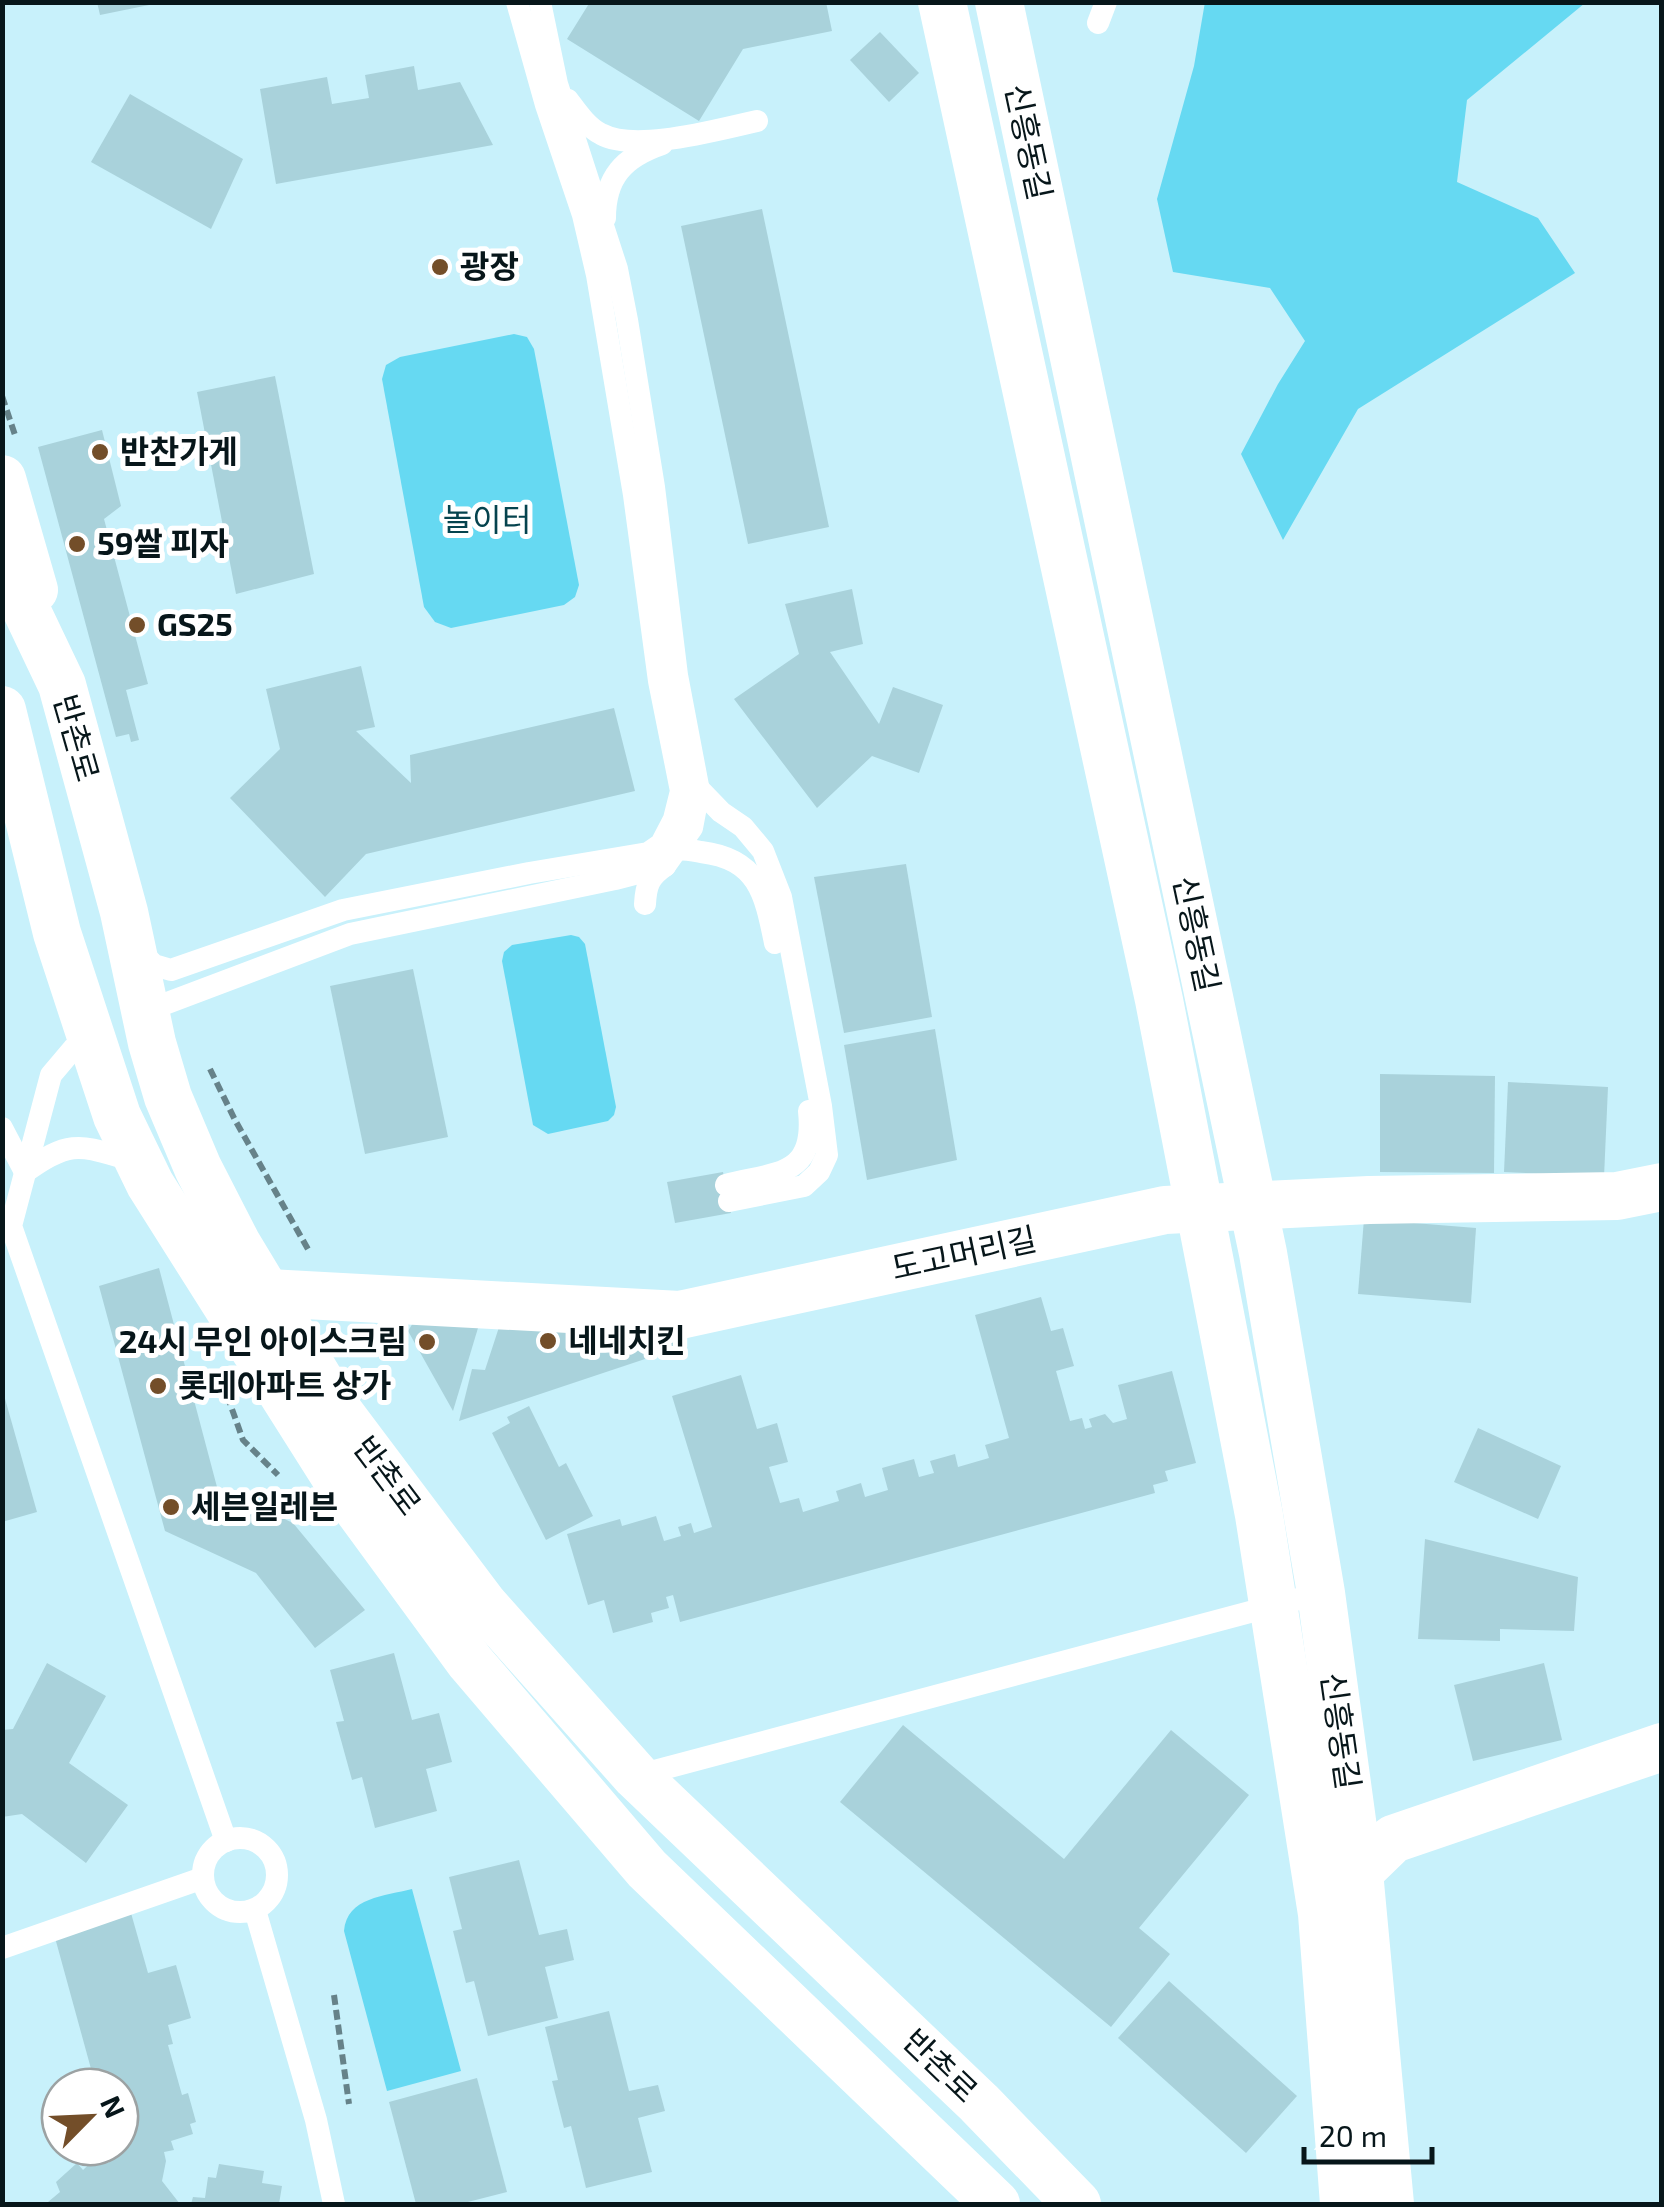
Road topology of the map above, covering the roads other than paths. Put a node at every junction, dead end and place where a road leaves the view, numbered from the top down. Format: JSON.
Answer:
{"nodes":[{"id":1,"x":516,"y":2,"type":"edge"},
{"id":2,"x":540,"y":2,"type":"edge"},
{"id":3,"x":942,"y":2,"type":"edge"},
{"id":4,"x":998,"y":2,"type":"edge"},
{"id":5,"x":557,"y":84,"type":"junction"},
{"id":6,"x":757,"y":121,"type":"dead end"},
{"id":7,"x":684,"y":136,"type":"junction"},
{"id":8,"x":605,"y":231,"type":"junction"},
{"id":9,"x":2,"y":479,"type":"edge"},
{"id":10,"x":2,"y":559,"type":"edge"},
{"id":11,"x":62,"y":685,"type":"junction"},
{"id":12,"x":2,"y":710,"type":"edge"},
{"id":13,"x":673,"y":750,"type":"junction"},
{"id":14,"x":698,"y":791,"type":"junction"},
{"id":15,"x":664,"y":856,"type":"junction"},
{"id":16,"x":645,"y":904,"type":"dead end"},
{"id":17,"x":124,"y":912,"type":"junction"},
{"id":18,"x":146,"y":1010,"type":"junction"},
{"id":19,"x":91,"y":1036,"type":"junction"},
{"id":20,"x":2,"y":1128,"type":"edge"},
{"id":21,"x":138,"y":1162,"type":"junction"},
{"id":22,"x":25,"y":1172,"type":"junction"},
{"id":23,"x":1662,"y":1187,"type":"edge"},
{"id":24,"x":268,"y":1293,"type":"junction"},
{"id":25,"x":1320,"y":1593,"type":"junction"},
{"id":26,"x":1274,"y":1605,"type":"junction"},
{"id":27,"x":1662,"y":1747,"type":"edge"},
{"id":28,"x":636,"y":1776,"type":"junction"},
{"id":29,"x":226,"y":1841,"type":"junction"},
{"id":30,"x":1359,"y":1872,"type":"junction"},
{"id":31,"x":204,"y":1878,"type":"junction"},
{"id":32,"x":254,"y":1910,"type":"junction"},
{"id":33,"x":2,"y":1948,"type":"edge"},
{"id":34,"x":334,"y":2204,"type":"edge"},
{"id":35,"x":996,"y":2204,"type":"edge"},
{"id":36,"x":1077,"y":2204,"type":"edge"},
{"id":37,"x":1344,"y":2204,"type":"edge"},
{"id":38,"x":1390,"y":2204,"type":"edge"}],
"edges":[{"from":1,"to":13,"type":"lane"},
{"from":2,"to":5,"type":"lane"},
{"from":3,"to":26,"type":"street"},
{"from":4,"to":25,"type":"street","name":"신흥동길"},
{"from":5,"to":7,"type":"lane"},
{"from":5,"to":8,"type":"lane"},
{"from":6,"to":7,"type":"lane"},
{"from":7,"to":8,"type":"lane"},
{"from":8,"to":14,"type":"lane"},
{"from":9,"to":11,"type":"street"},
{"from":10,"to":11,"type":"street","name":"반촌로"},
{"from":11,"to":17,"type":"street","name":"반촌로"},
{"from":12,"to":19,"type":"street","name":"반촌로"},
{"from":13,"to":14,"type":"lane"},
{"from":13,"to":15,"type":"lane"},
{"from":14,"to":15,"type":"lane"},
{"from":14,"to":15,"type":"lane"},
{"from":15,"to":16,"type":"lane"},
{"from":15,"to":17,"type":"lane"},
{"from":15,"to":18,"type":"lane"},
{"from":17,"to":18,"type":"street","name":"반촌로"},
{"from":18,"to":19,"type":"street"},
{"from":18,"to":24,"type":"street","name":"반촌로"},
{"from":19,"to":21,"type":"street","name":"반촌로"},
{"from":19,"to":22,"type":"lane"},
{"from":20,"to":22,"type":"lane"},
{"from":21,"to":22,"type":"lane"},
{"from":21,"to":35,"type":"street","name":"반촌로"},
{"from":22,"to":29,"type":"lane"},
{"from":23,"to":24,"type":"street","name":"도고머리길"},
{"from":24,"to":28,"type":"street","name":"반촌로"},
{"from":25,"to":26,"type":"lane"},
{"from":25,"to":30,"type":"street","name":"신흥동길"},
{"from":26,"to":28,"type":"lane"},
{"from":26,"to":37,"type":"street"},
{"from":27,"to":30,"type":"street"},
{"from":28,"to":36,"type":"street","name":"반촌로"},
{"from":29,"to":31,"type":"lane"},
{"from":29,"to":32,"type":"lane"},
{"from":30,"to":38,"type":"street","name":"신흥동길"},
{"from":31,"to":32,"type":"lane"},
{"from":31,"to":33,"type":"lane"},
{"from":32,"to":34,"type":"lane"}]}
